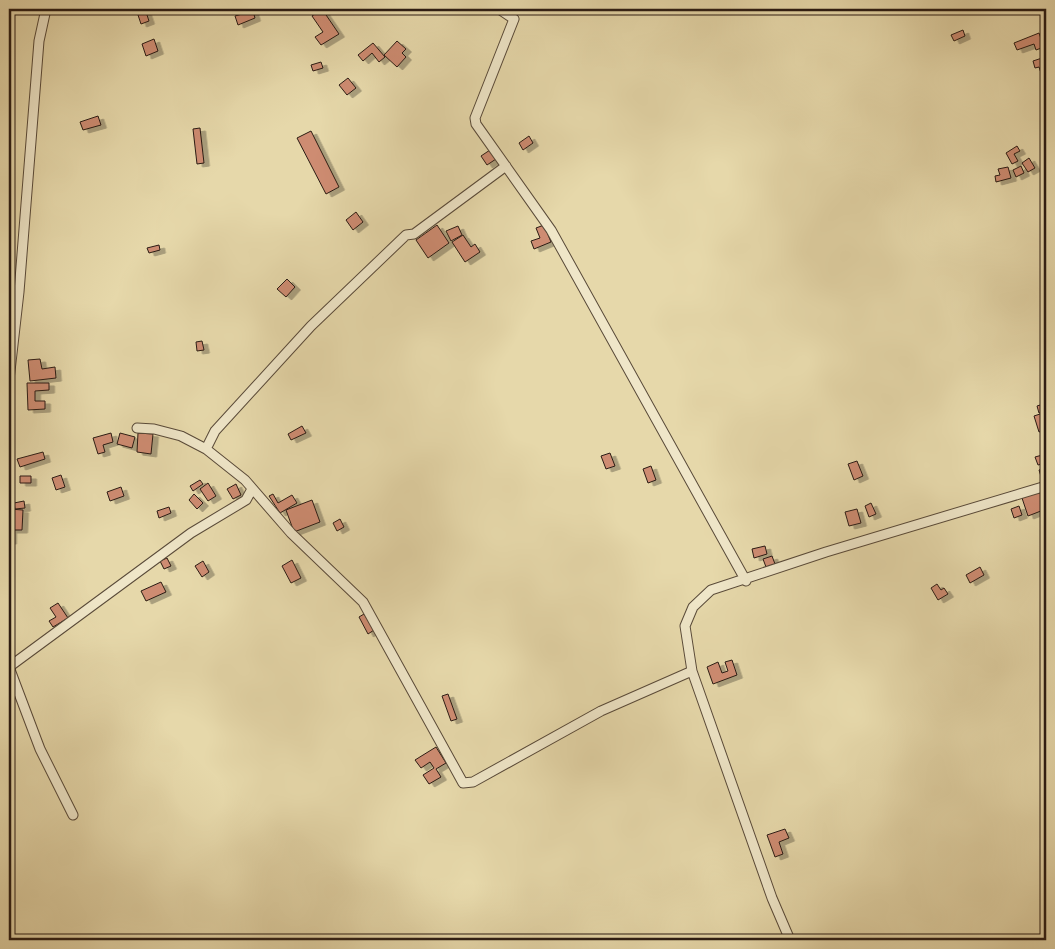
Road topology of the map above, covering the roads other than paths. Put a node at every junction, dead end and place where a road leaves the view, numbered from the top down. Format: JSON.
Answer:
{"nodes":[{"id":1,"x":46,"y":9,"type":"edge"},
{"id":2,"x":499,"y":9,"type":"edge"},
{"id":3,"x":506,"y":166,"type":"junction"},
{"id":4,"x":9,"y":380,"type":"edge"},
{"id":5,"x":137,"y":428,"type":"dead end"},
{"id":6,"x":206,"y":449,"type":"junction"},
{"id":7,"x":1046,"y":486,"type":"edge"},
{"id":8,"x":252,"y":488,"type":"junction"},
{"id":9,"x":746,"y":581,"type":"junction"},
{"id":10,"x":692,"y":670,"type":"junction"},
{"id":11,"x":73,"y":815,"type":"dead end"},
{"id":12,"x":790,"y":940,"type":"edge"}],
"edges":[{"from":1,"to":4,"type":"street"},
{"from":2,"to":3,"type":"street"},
{"from":3,"to":6,"type":"street"},
{"from":3,"to":9,"type":"street"},
{"from":5,"to":6,"type":"street"},
{"from":6,"to":8,"type":"street"},
{"from":7,"to":9,"type":"street"},
{"from":8,"to":10,"type":"street"},
{"from":8,"to":11,"type":"street"},
{"from":9,"to":10,"type":"street"},
{"from":10,"to":12,"type":"street"}]}
